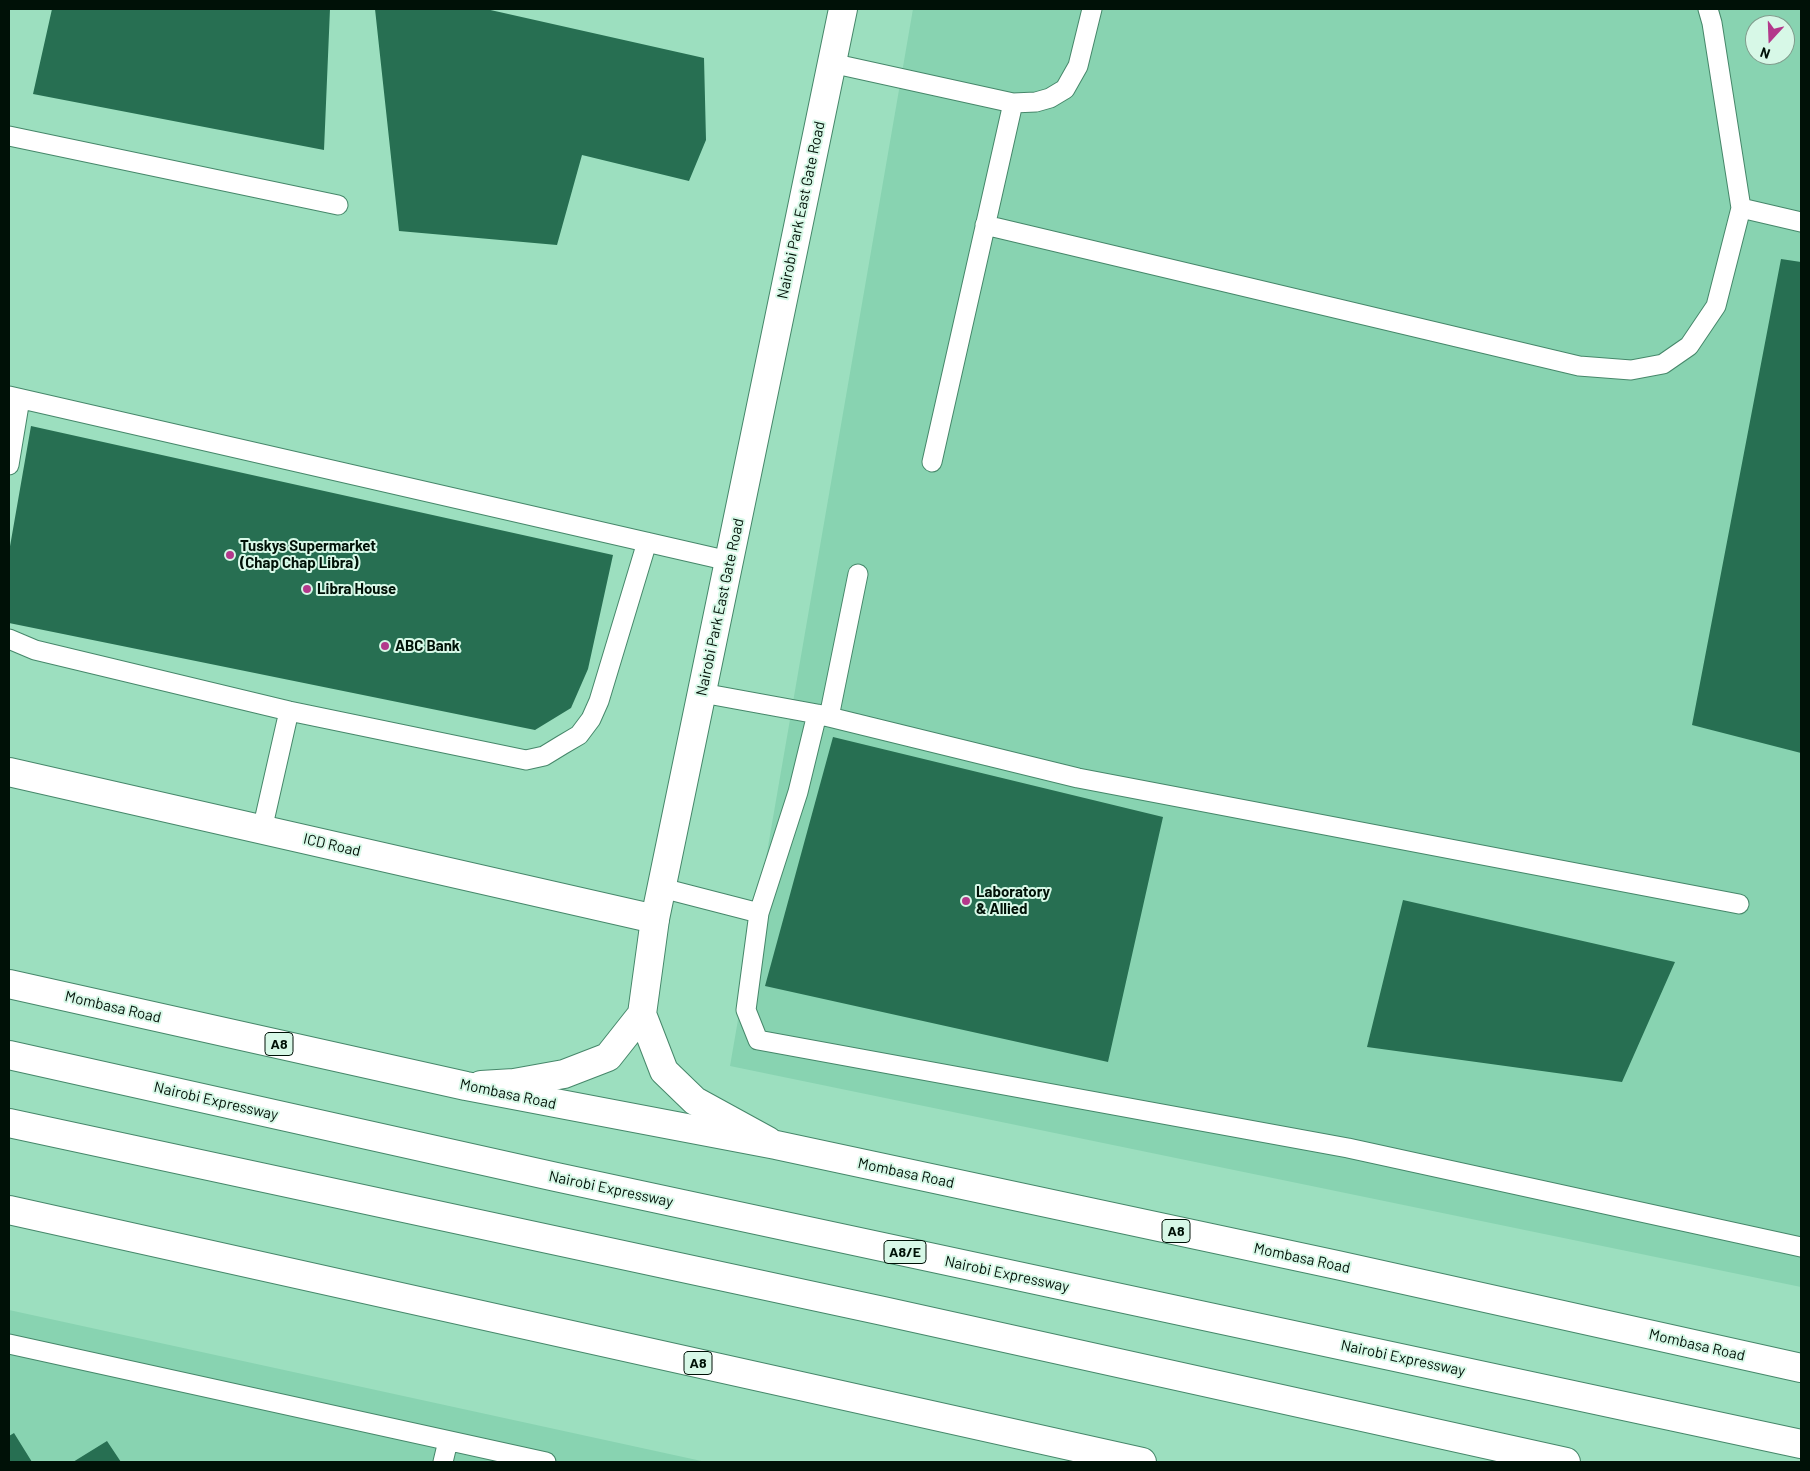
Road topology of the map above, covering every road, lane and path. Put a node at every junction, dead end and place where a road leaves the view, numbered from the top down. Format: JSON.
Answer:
{"nodes":[{"id":1,"x":843,"y":9,"type":"edge"},
{"id":2,"x":1092,"y":9,"type":"edge"},
{"id":3,"x":1708,"y":9,"type":"edge"},
{"id":4,"x":831,"y":63,"type":"junction"},
{"id":5,"x":1013,"y":103,"type":"junction"},
{"id":6,"x":9,"y":136,"type":"edge"},
{"id":7,"x":338,"y":205,"type":"dead end"},
{"id":8,"x":1741,"y":208,"type":"junction"},
{"id":9,"x":1801,"y":222,"type":"edge"},
{"id":10,"x":985,"y":225,"type":"junction"},
{"id":11,"x":15,"y":398,"type":"edge"},
{"id":12,"x":932,"y":462,"type":"dead end"},
{"id":13,"x":9,"y":465,"type":"edge"},
{"id":14,"x":647,"y":542,"type":"junction"},
{"id":15,"x":729,"y":561,"type":"junction"},
{"id":16,"x":858,"y":574,"type":"dead end"},
{"id":17,"x":9,"y":639,"type":"edge"},
{"id":18,"x":702,"y":693,"type":"junction"},
{"id":19,"x":289,"y":710,"type":"junction"},
{"id":20,"x":823,"y":716,"type":"junction"},
{"id":21,"x":9,"y":772,"type":"edge"},
{"id":22,"x":262,"y":830,"type":"junction"},
{"id":23,"x":662,"y":888,"type":"junction"},
{"id":24,"x":1739,"y":904,"type":"dead end"},
{"id":25,"x":759,"y":913,"type":"junction"},
{"id":26,"x":655,"y":919,"type":"junction"},
{"id":27,"x":9,"y":984,"type":"edge"},
{"id":28,"x":642,"y":1014,"type":"junction"},
{"id":29,"x":9,"y":1055,"type":"edge"},
{"id":30,"x":466,"y":1086,"type":"junction"},
{"id":31,"x":9,"y":1123,"type":"edge"},
{"id":32,"x":776,"y":1145,"type":"junction"},
{"id":33,"x":9,"y":1210,"type":"edge"},
{"id":34,"x":1801,"y":1247,"type":"edge"},
{"id":35,"x":9,"y":1344,"type":"edge"},
{"id":36,"x":1801,"y":1368,"type":"edge"},
{"id":37,"x":448,"y":1441,"type":"junction"},
{"id":38,"x":1801,"y":1444,"type":"edge"},
{"id":39,"x":443,"y":1462,"type":"edge"},
{"id":40,"x":546,"y":1462,"type":"edge"},
{"id":41,"x":1142,"y":1462,"type":"edge"},
{"id":42,"x":1566,"y":1462,"type":"edge"}],
"edges":[{"from":1,"to":4,"type":"main road","name":"Nairobi Park East Gate Road"},
{"from":2,"to":5,"type":"lane"},
{"from":3,"to":8,"type":"lane"},
{"from":4,"to":5,"type":"lane"},
{"from":4,"to":15,"type":"main road","name":"Nairobi Park East Gate Road"},
{"from":5,"to":10,"type":"lane"},
{"from":6,"to":7,"type":"lane"},
{"from":8,"to":9,"type":"lane"},
{"from":8,"to":10,"type":"lane"},
{"from":10,"to":12,"type":"lane"},
{"from":11,"to":13,"type":"lane"},
{"from":11,"to":14,"type":"lane"},
{"from":14,"to":15,"type":"lane"},
{"from":14,"to":19,"type":"lane"},
{"from":15,"to":18,"type":"main road","name":"Nairobi Park East Gate Road"},
{"from":16,"to":20,"type":"lane"},
{"from":17,"to":19,"type":"lane"},
{"from":18,"to":20,"type":"lane"},
{"from":18,"to":23,"type":"main road","name":"Nairobi Park East Gate Road"},
{"from":19,"to":22,"type":"lane"},
{"from":20,"to":24,"type":"lane"},
{"from":20,"to":25,"type":"lane"},
{"from":21,"to":22,"type":"main road","name":"ICD Road"},
{"from":22,"to":26,"type":"main road","name":"ICD Road"},
{"from":23,"to":25,"type":"lane"},
{"from":23,"to":26,"type":"main road","name":"Nairobi Park East Gate Road"},
{"from":25,"to":34,"type":"lane"},
{"from":26,"to":28,"type":"main road","name":"Nairobi Park East Gate Road"},
{"from":27,"to":30,"type":"main road","name":"Mombasa Road","number":"A8"},
{"from":28,"to":30,"type":"main road"},
{"from":28,"to":32,"type":"main road","name":"Nairobi Park East Gate Road"},
{"from":29,"to":38,"type":"main road","name":"Nairobi Expressway","number":"A8/E"},
{"from":30,"to":32,"type":"main road","name":"Mombasa Road","number":"A8"},
{"from":31,"to":42,"type":"main road"},
{"from":32,"to":36,"type":"main road","name":"Mombasa Road","number":"A8"},
{"from":33,"to":41,"type":"main road","number":"A8"},
{"from":35,"to":37,"type":"lane"},
{"from":37,"to":39,"type":"lane"},
{"from":37,"to":40,"type":"lane"}]}
